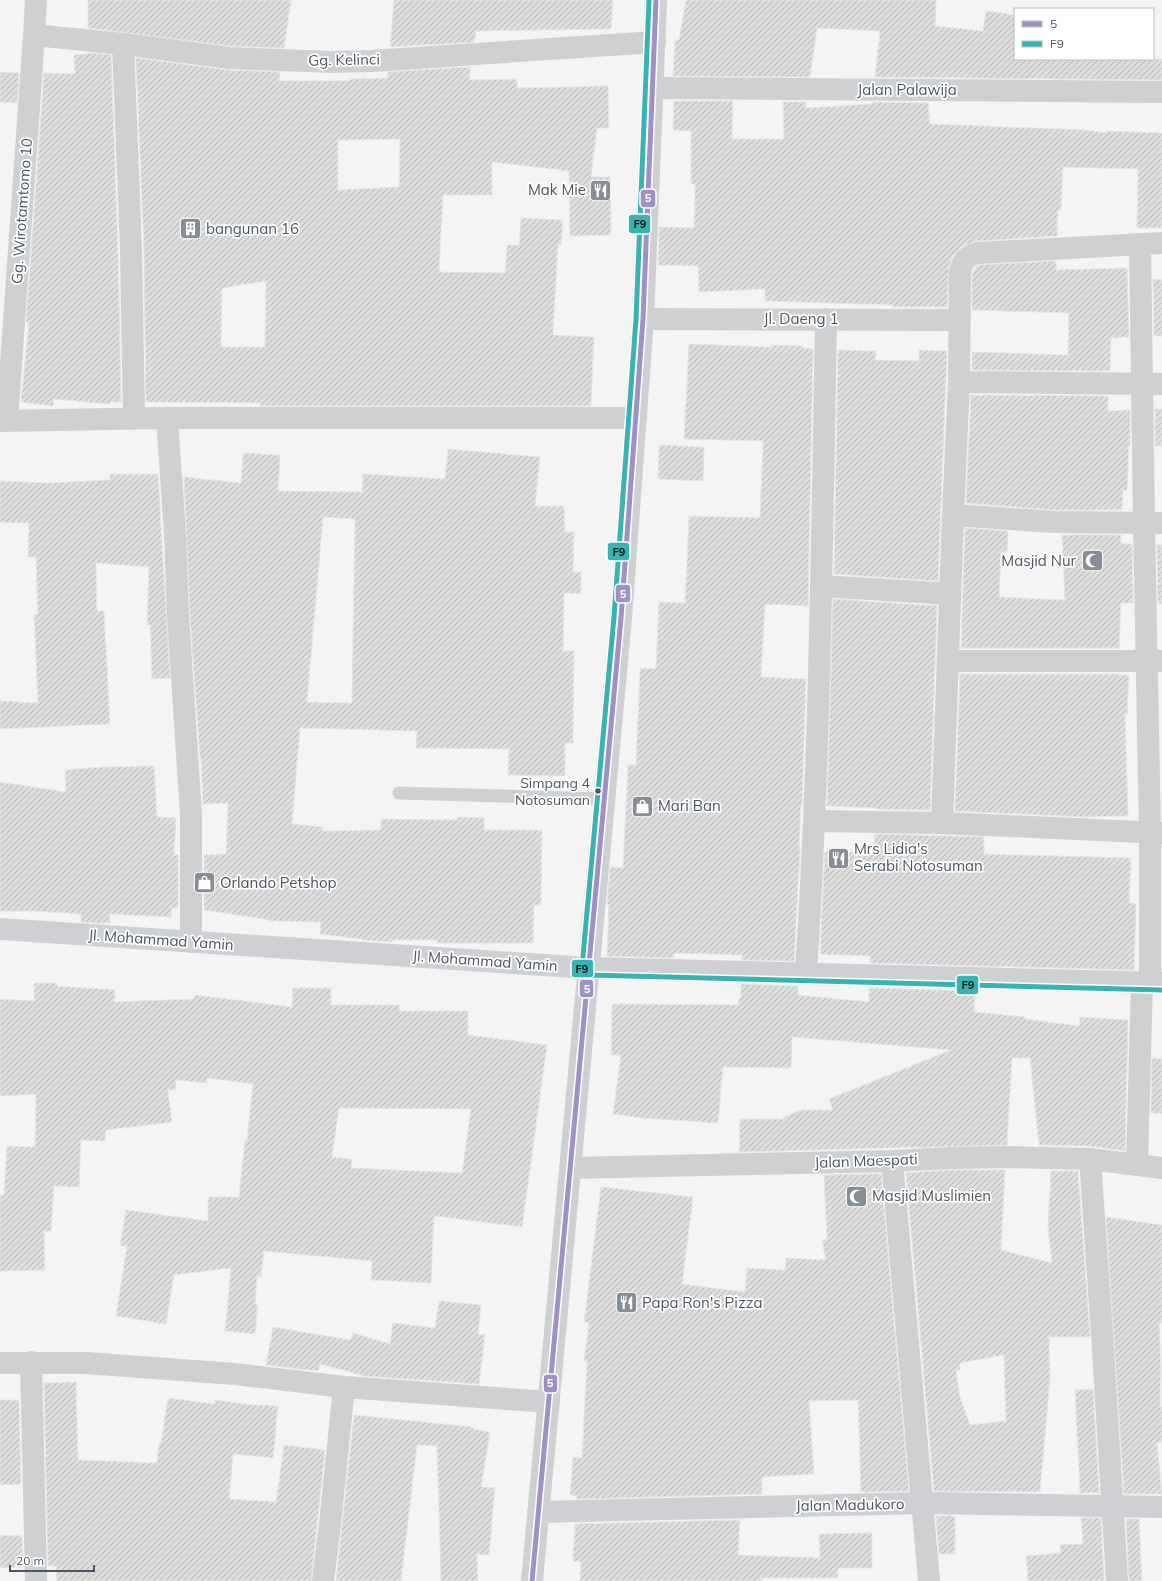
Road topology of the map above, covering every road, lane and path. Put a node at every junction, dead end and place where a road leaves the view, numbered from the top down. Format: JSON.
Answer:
{"nodes":[{"id":1,"x":36,"y":0,"type":"edge"},
{"id":2,"x":656,"y":0,"type":"edge"},
{"id":3,"x":34,"y":35,"type":"junction"},
{"id":4,"x":655,"y":42,"type":"junction"},
{"id":5,"x":123,"y":44,"type":"junction"},
{"id":6,"x":653,"y":88,"type":"junction"},
{"id":7,"x":1162,"y":92,"type":"edge"},
{"id":8,"x":1162,"y":243,"type":"edge"},
{"id":9,"x":1140,"y":244,"type":"junction"},
{"id":10,"x":643,"y":319,"type":"junction"},
{"id":11,"x":826,"y":319,"type":"junction"},
{"id":12,"x":960,"y":320,"type":"junction"},
{"id":13,"x":959,"y":382,"type":"junction"},
{"id":14,"x":1152,"y":385,"type":"edge"},
{"id":15,"x":167,"y":418,"type":"junction"},
{"id":16,"x":636,"y":418,"type":"junction"},
{"id":17,"x":134,"y":419,"type":"junction"},
{"id":18,"x":4,"y":421,"type":"edge"},
{"id":19,"x":953,"y":515,"type":"junction"},
{"id":20,"x":1153,"y":523,"type":"edge"},
{"id":21,"x":821,"y":586,"type":"junction"},
{"id":22,"x":950,"y":594,"type":"junction"},
{"id":23,"x":1154,"y":661,"type":"edge"},
{"id":24,"x":948,"y":662,"type":"junction"},
{"id":25,"x":399,"y":793,"type":"dead end"},
{"id":26,"x":604,"y":799,"type":"junction"},
{"id":27,"x":814,"y":821,"type":"junction"},
{"id":28,"x":942,"y":823,"type":"junction"},
{"id":29,"x":1156,"y":833,"type":"edge"},
{"id":30,"x":0,"y":929,"type":"edge"},
{"id":31,"x":192,"y":942,"type":"junction"},
{"id":32,"x":589,"y":968,"type":"junction"},
{"id":33,"x":806,"y":973,"type":"junction"},
{"id":34,"x":1151,"y":983,"type":"edge"},
{"id":35,"x":1090,"y":1159,"type":"junction"},
{"id":36,"x":892,"y":1161,"type":"junction"},
{"id":37,"x":1137,"y":1165,"type":"junction"},
{"id":38,"x":570,"y":1168,"type":"junction"},
{"id":39,"x":1162,"y":1168,"type":"edge"},
{"id":40,"x":31,"y":1362,"type":"junction"},
{"id":41,"x":0,"y":1363,"type":"edge"},
{"id":42,"x":344,"y":1387,"type":"junction"},
{"id":43,"x":549,"y":1402,"type":"junction"},
{"id":44,"x":923,"y":1504,"type":"junction"},
{"id":45,"x":1113,"y":1507,"type":"junction"},
{"id":46,"x":1162,"y":1507,"type":"edge"},
{"id":47,"x":538,"y":1512,"type":"junction"},
{"id":48,"x":36,"y":1581,"type":"edge"},
{"id":49,"x":323,"y":1581,"type":"edge"},
{"id":50,"x":532,"y":1581,"type":"edge"},
{"id":51,"x":929,"y":1581,"type":"edge"},
{"id":52,"x":1117,"y":1581,"type":"edge"}],
"edges":[{"from":1,"to":3,"type":"street","name":"Gg. Wirotamtomo 10"},
{"from":2,"to":4,"type":"main road"},
{"from":3,"to":5,"type":"street","name":"Gg. Kelinci"},
{"from":3,"to":18,"type":"street","name":"Gg. Wirotamtomo 10"},
{"from":4,"to":5,"type":"street","name":"Gg. Kelinci"},
{"from":4,"to":6,"type":"main road"},
{"from":5,"to":17,"type":"street"},
{"from":6,"to":7,"type":"street","name":"Jalan Palawija"},
{"from":6,"to":10,"type":"main road"},
{"from":8,"to":9,"type":"street"},
{"from":9,"to":12,"type":"street"},
{"from":9,"to":14,"type":"street"},
{"from":10,"to":11,"type":"street","name":"Jl. Daeng 1"},
{"from":10,"to":16,"type":"main road"},
{"from":11,"to":12,"type":"street","name":"Jl. Daeng 1"},
{"from":11,"to":21,"type":"street"},
{"from":12,"to":13,"type":"street"},
{"from":13,"to":14,"type":"street"},
{"from":13,"to":19,"type":"street"},
{"from":14,"to":20,"type":"street"},
{"from":15,"to":16,"type":"street"},
{"from":15,"to":17,"type":"street"},
{"from":15,"to":31,"type":"street"},
{"from":16,"to":26,"type":"main road"},
{"from":17,"to":18,"type":"street"},
{"from":19,"to":20,"type":"street"},
{"from":19,"to":22,"type":"street"},
{"from":20,"to":23,"type":"street"},
{"from":21,"to":22,"type":"street"},
{"from":21,"to":27,"type":"street"},
{"from":22,"to":24,"type":"street"},
{"from":23,"to":24,"type":"street"},
{"from":23,"to":29,"type":"street"},
{"from":24,"to":28,"type":"street"},
{"from":25,"to":26,"type":"lane"},
{"from":26,"to":32,"type":"main road"},
{"from":27,"to":28,"type":"street"},
{"from":27,"to":33,"type":"street"},
{"from":28,"to":29,"type":"street"},
{"from":29,"to":34,"type":"street"},
{"from":30,"to":31,"type":"main road","name":"Jl. Mohammad Yamin"},
{"from":31,"to":32,"type":"main road","name":"Jl. Mohammad Yamin"},
{"from":32,"to":33,"type":"main road","name":"Jl. Mohammad Yamin"},
{"from":32,"to":38,"type":"main road"},
{"from":33,"to":34,"type":"main road","name":"Jl. Mohammad Yamin"},
{"from":34,"to":37,"type":"street"},
{"from":35,"to":36,"type":"street","name":"Jalan Maespati"},
{"from":35,"to":37,"type":"street","name":"Jalan Maespati"},
{"from":35,"to":45,"type":"street"},
{"from":36,"to":38,"type":"street","name":"Jalan Maespati"},
{"from":36,"to":44,"type":"street"},
{"from":37,"to":39,"type":"street","name":"Jalan Maespati"},
{"from":38,"to":43,"type":"main road"},
{"from":40,"to":41,"type":"street"},
{"from":40,"to":42,"type":"street"},
{"from":40,"to":48,"type":"street"},
{"from":42,"to":43,"type":"street"},
{"from":42,"to":49,"type":"street"},
{"from":43,"to":47,"type":"main road"},
{"from":44,"to":45,"type":"main road","name":"Jalan Madukoro"},
{"from":44,"to":47,"type":"main road","name":"Jalan Madukoro"},
{"from":44,"to":51,"type":"street"},
{"from":45,"to":46,"type":"main road","name":"Jalan Madukoro"},
{"from":45,"to":52,"type":"street"},
{"from":47,"to":50,"type":"main road"}]}
